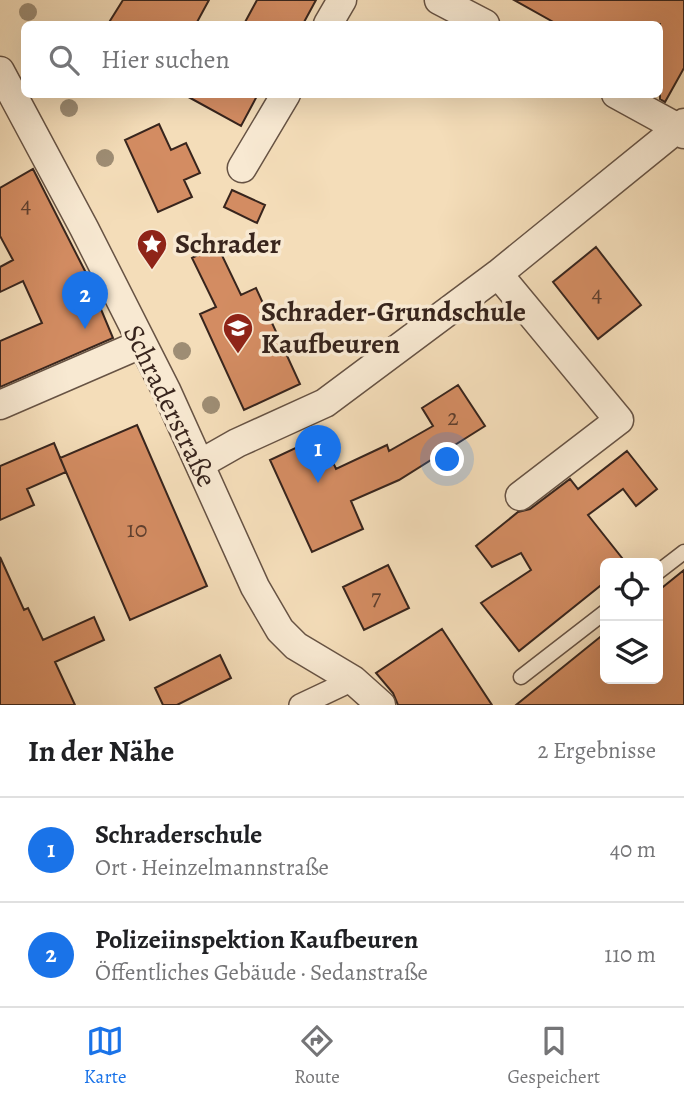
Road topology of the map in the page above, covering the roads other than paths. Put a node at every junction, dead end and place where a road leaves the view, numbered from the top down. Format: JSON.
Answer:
{"nodes":[{"id":1,"x":342,"y":0,"type":"edge"},
{"id":2,"x":439,"y":0,"type":"edge"},
{"id":3,"x":330,"y":21,"type":"edge"},
{"id":4,"x":479,"y":21,"type":"edge"},
{"id":5,"x":0,"y":71,"type":"edge"},
{"id":6,"x":284,"y":98,"type":"edge"},
{"id":7,"x":624,"y":98,"type":"edge"},
{"id":8,"x":682,"y":128,"type":"edge"},
{"id":9,"x":242,"y":167,"type":"dead end"},
{"id":10,"x":498,"y":274,"type":"junction"},
{"id":11,"x":141,"y":345,"type":"junction"},
{"id":12,"x":0,"y":405,"type":"edge"},
{"id":13,"x":200,"y":464,"type":"junction"},
{"id":14,"x":520,"y":496,"type":"dead end"},
{"id":15,"x":684,"y":552,"type":"edge"},
{"id":16,"x":663,"y":568,"type":"edge"},
{"id":17,"x":600,"y":616,"type":"edge"},
{"id":18,"x":521,"y":677,"type":"dead end"},
{"id":19,"x":353,"y":680,"type":"junction"},
{"id":20,"x":300,"y":705,"type":"edge"},
{"id":21,"x":381,"y":705,"type":"edge"}],
"edges":[{"from":1,"to":3,"type":"street"},
{"from":2,"to":4,"type":"street"},
{"from":5,"to":11,"type":"street","name":"Schraderstraße"},
{"from":6,"to":9,"type":"street"},
{"from":7,"to":8,"type":"street"},
{"from":8,"to":10,"type":"street"},
{"from":10,"to":13,"type":"street"},
{"from":10,"to":14,"type":"street"},
{"from":11,"to":12,"type":"street"},
{"from":11,"to":13,"type":"street","name":"Schraderstraße"},
{"from":13,"to":19,"type":"street","name":"Schraderstraße"},
{"from":15,"to":16,"type":"lane"},
{"from":17,"to":18,"type":"lane"},
{"from":19,"to":20,"type":"street"},
{"from":19,"to":21,"type":"street","name":"Schraderstraße"}]}
